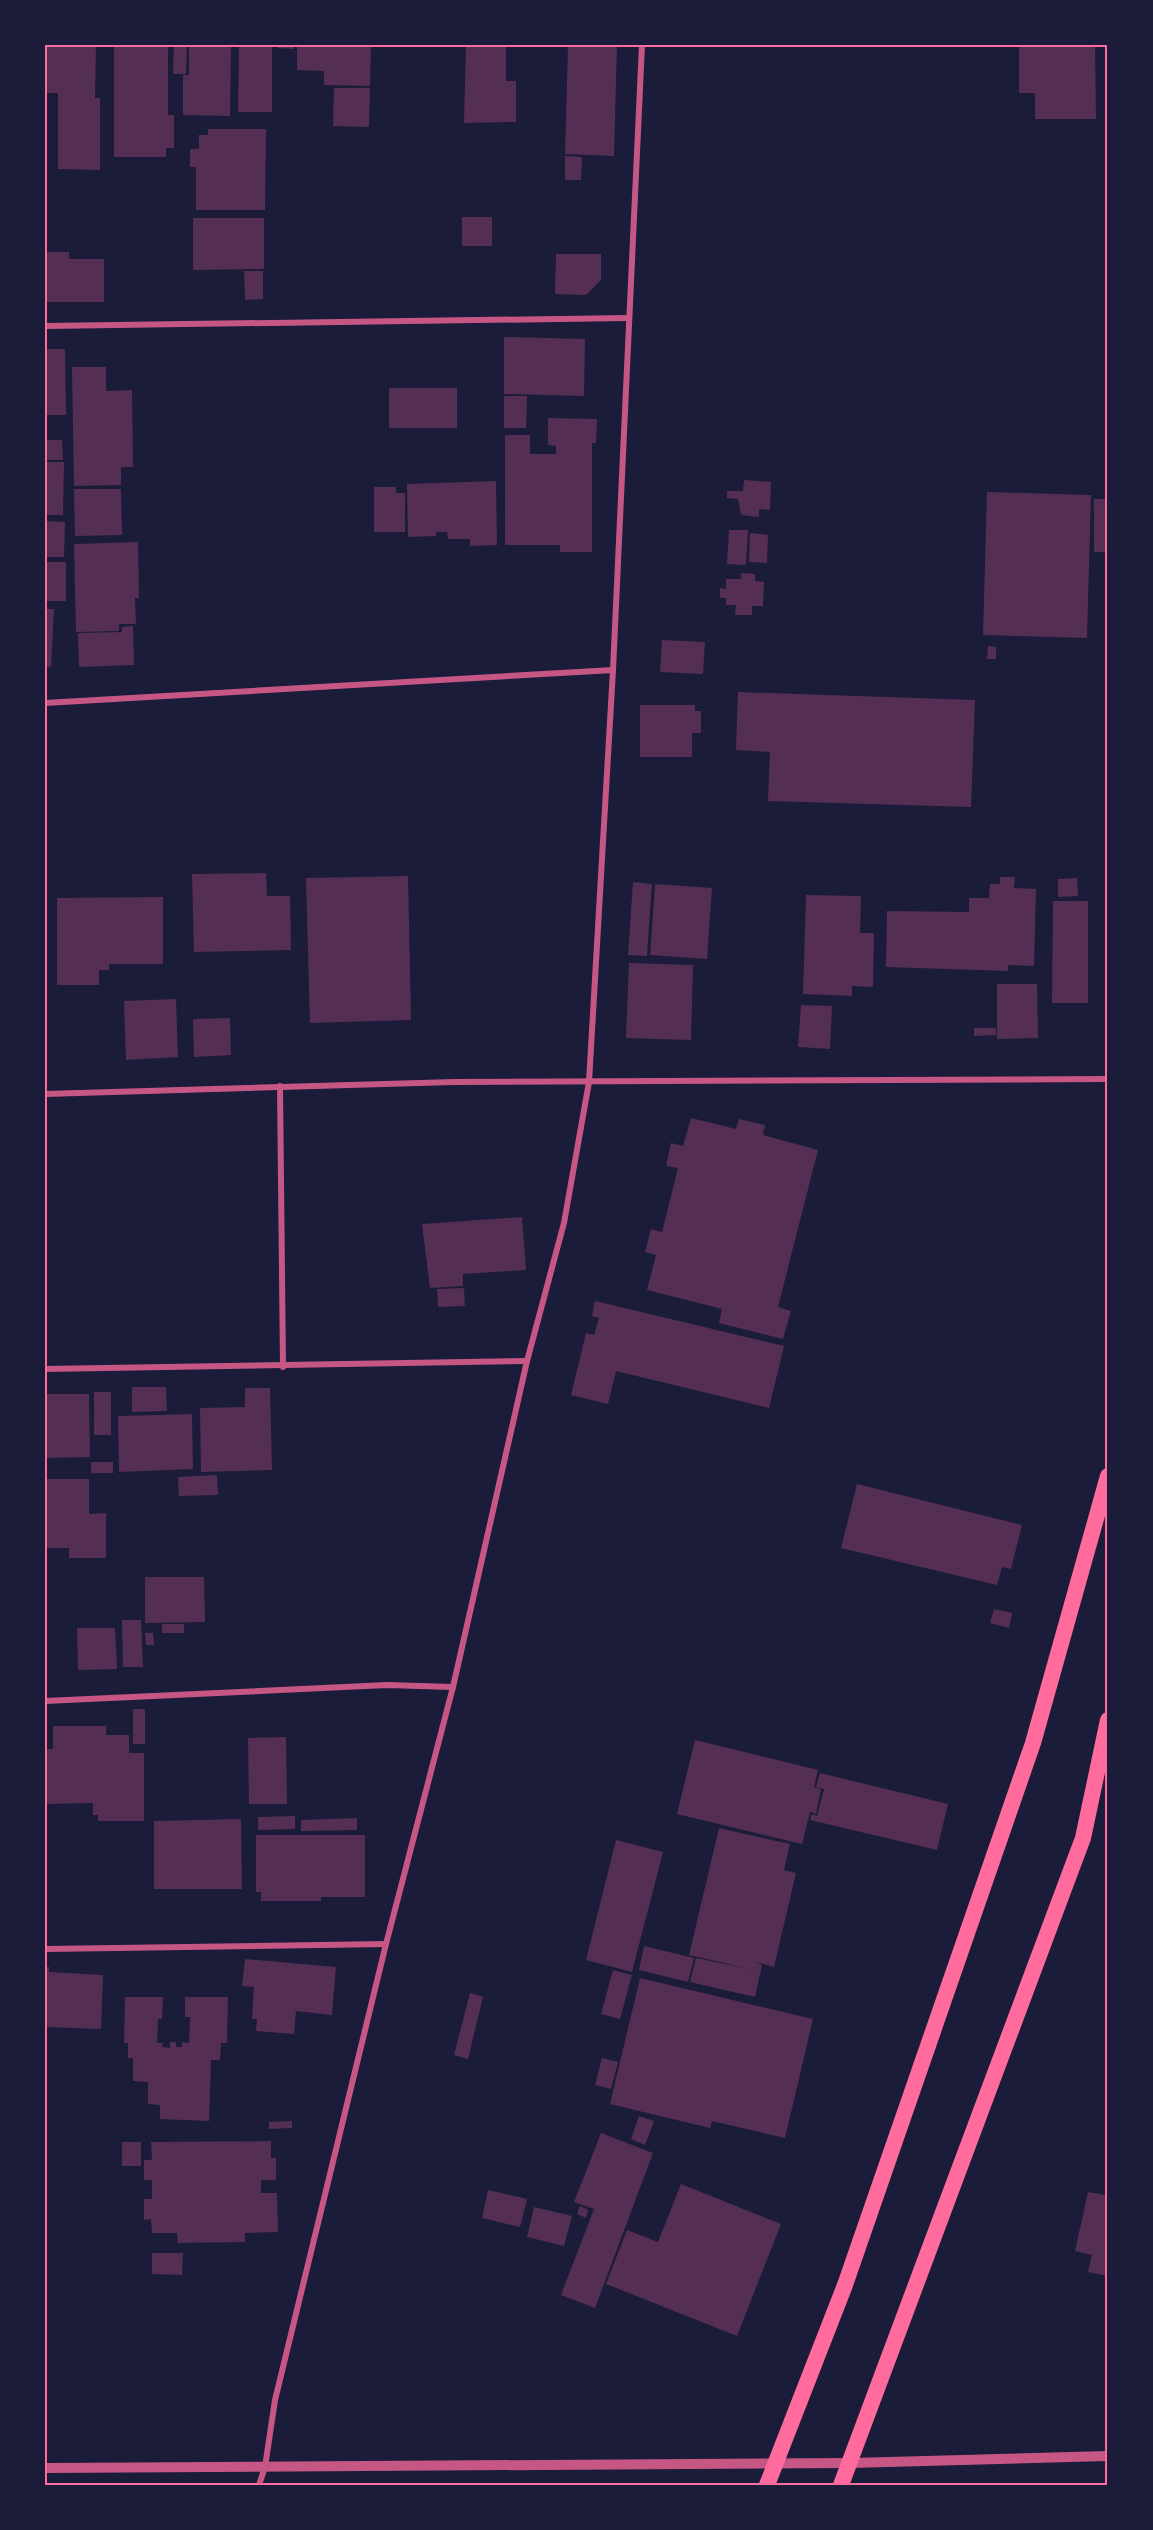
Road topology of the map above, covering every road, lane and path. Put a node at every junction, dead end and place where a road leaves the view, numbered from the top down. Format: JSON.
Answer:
{"nodes":[{"id":1,"x":642,"y":45,"type":"edge"},
{"id":2,"x":628,"y":318,"type":"junction"},
{"id":3,"x":45,"y":326,"type":"edge"},
{"id":4,"x":613,"y":670,"type":"junction"},
{"id":5,"x":45,"y":703,"type":"edge"},
{"id":6,"x":1108,"y":1079,"type":"edge"},
{"id":7,"x":589,"y":1082,"type":"junction"},
{"id":8,"x":280,"y":1086,"type":"junction"},
{"id":9,"x":45,"y":1094,"type":"edge"},
{"id":10,"x":527,"y":1361,"type":"junction"},
{"id":11,"x":283,"y":1367,"type":"junction"},
{"id":12,"x":45,"y":1369,"type":"edge"},
{"id":13,"x":1108,"y":1476,"type":"edge"},
{"id":14,"x":453,"y":1687,"type":"junction"},
{"id":15,"x":45,"y":1701,"type":"edge"},
{"id":16,"x":1108,"y":1720,"type":"edge"},
{"id":17,"x":386,"y":1944,"type":"junction"},
{"id":18,"x":45,"y":1949,"type":"edge"},
{"id":19,"x":1108,"y":2456,"type":"edge"},
{"id":20,"x":776,"y":2463,"type":"junction"},
{"id":21,"x":851,"y":2463,"type":"junction"},
{"id":22,"x":265,"y":2467,"type":"junction"},
{"id":23,"x":45,"y":2468,"type":"edge"},
{"id":24,"x":259,"y":2485,"type":"edge"},
{"id":25,"x":767,"y":2485,"type":"edge"},
{"id":26,"x":841,"y":2485,"type":"edge"}],
"edges":[{"from":1,"to":2,"type":"street"},
{"from":2,"to":3,"type":"street"},
{"from":2,"to":4,"type":"street"},
{"from":4,"to":5,"type":"street"},
{"from":4,"to":7,"type":"street"},
{"from":6,"to":7,"type":"street"},
{"from":7,"to":8,"type":"street"},
{"from":7,"to":10,"type":"street"},
{"from":8,"to":9,"type":"street"},
{"from":8,"to":11,"type":"street"},
{"from":10,"to":11,"type":"street"},
{"from":10,"to":14,"type":"street"},
{"from":11,"to":12,"type":"street"},
{"from":13,"to":20,"type":"highway"},
{"from":14,"to":15,"type":"street"},
{"from":14,"to":17,"type":"street"},
{"from":16,"to":21,"type":"highway"},
{"from":17,"to":18,"type":"street"},
{"from":17,"to":22,"type":"street"},
{"from":19,"to":21,"type":"street"},
{"from":20,"to":21,"type":"street"},
{"from":20,"to":22,"type":"street"},
{"from":20,"to":25,"type":"highway"},
{"from":21,"to":26,"type":"highway"},
{"from":22,"to":23,"type":"street"},
{"from":22,"to":24,"type":"street"}]}
